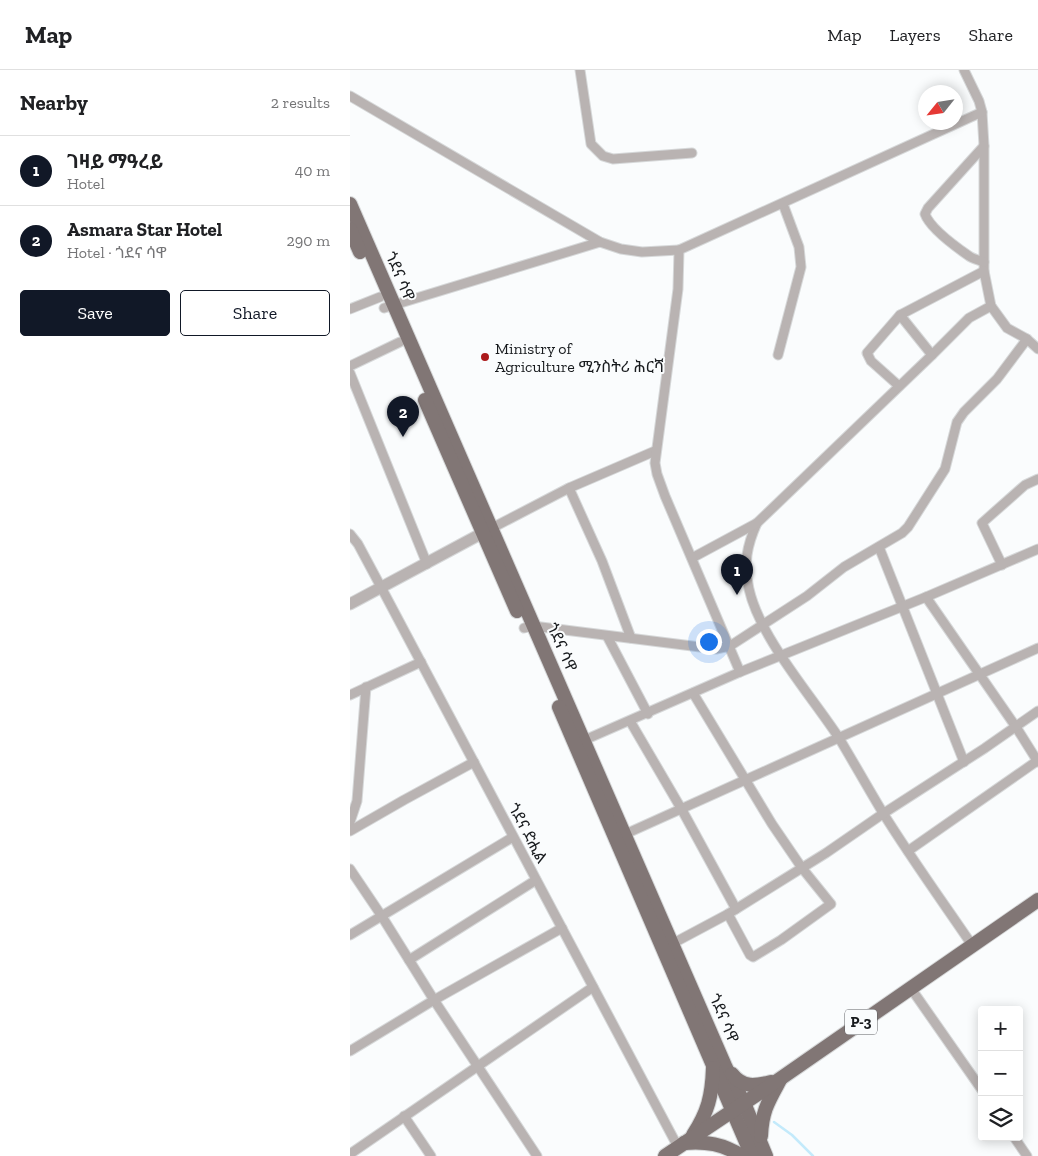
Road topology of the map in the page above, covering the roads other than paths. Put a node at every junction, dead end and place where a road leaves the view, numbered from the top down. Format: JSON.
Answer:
{"nodes":[{"id":1,"x":580,"y":70,"type":"edge"},
{"id":2,"x":964,"y":70,"type":"edge"},
{"id":3,"x":350,"y":96,"type":"edge"},
{"id":4,"x":982,"y":112,"type":"junction"},
{"id":5,"x":984,"y":146,"type":"junction"},
{"id":6,"x":692,"y":154,"type":"dead end"},
{"id":7,"x":350,"y":204,"type":"edge"},
{"id":8,"x":783,"y":204,"type":"junction"},
{"id":9,"x":350,"y":229,"type":"edge"},
{"id":10,"x":600,"y":242,"type":"junction"},
{"id":11,"x":679,"y":250,"type":"junction"},
{"id":12,"x":984,"y":266,"type":"junction"},
{"id":13,"x":386,"y":303,"type":"junction"},
{"id":14,"x":991,"y":306,"type":"junction"},
{"id":15,"x":350,"y":309,"type":"edge"},
{"id":16,"x":900,"y":315,"type":"junction"},
{"id":17,"x":1027,"y":339,"type":"junction"},
{"id":18,"x":400,"y":342,"type":"junction"},
{"id":19,"x":1038,"y":349,"type":"edge"},
{"id":20,"x":778,"y":355,"type":"dead end"},
{"id":21,"x":932,"y":355,"type":"junction"},
{"id":22,"x":350,"y":366,"type":"edge"},
{"id":23,"x":350,"y":373,"type":"edge"},
{"id":24,"x":899,"y":386,"type":"junction"},
{"id":25,"x":655,"y":451,"type":"junction"},
{"id":26,"x":1038,"y":480,"type":"edge"},
{"id":27,"x":569,"y":488,"type":"junction"},
{"id":28,"x":757,"y":523,"type":"junction"},
{"id":29,"x":487,"y":531,"type":"junction"},
{"id":30,"x":350,"y":534,"type":"edge"},
{"id":31,"x":880,"y":548,"type":"junction"},
{"id":32,"x":1038,"y":549,"type":"edge"},
{"id":33,"x":692,"y":558,"type":"junction"},
{"id":34,"x":427,"y":564,"type":"junction"},
{"id":35,"x":1002,"y":565,"type":"junction"},
{"id":36,"x":381,"y":587,"type":"junction"},
{"id":37,"x":926,"y":597,"type":"junction"},
{"id":38,"x":350,"y":604,"type":"edge"},
{"id":39,"x":904,"y":606,"type":"junction"},
{"id":40,"x":762,"y":623,"type":"junction"},
{"id":41,"x":529,"y":627,"type":"junction"},
{"id":42,"x":607,"y":636,"type":"junction"},
{"id":43,"x":631,"y":638,"type":"junction"},
{"id":44,"x":730,"y":646,"type":"junction"},
{"id":45,"x":1038,"y":648,"type":"edge"},
{"id":46,"x":782,"y":656,"type":"junction"},
{"id":47,"x":421,"y":662,"type":"junction"},
{"id":48,"x":740,"y":672,"type":"junction"},
{"id":49,"x":979,"y":674,"type":"junction"},
{"id":50,"x":366,"y":687,"type":"junction"},
{"id":51,"x":693,"y":694,"type":"junction"},
{"id":52,"x":937,"y":694,"type":"junction"},
{"id":53,"x":350,"y":695,"type":"edge"},
{"id":54,"x":1038,"y":711,"type":"edge"},
{"id":55,"x":648,"y":714,"type":"junction"},
{"id":56,"x":630,"y":722,"type":"junction"},
{"id":57,"x":1016,"y":727,"type":"junction"},
{"id":58,"x":838,"y":738,"type":"junction"},
{"id":59,"x":580,"y":742,"type":"junction"},
{"id":60,"x":474,"y":762,"type":"junction"},
{"id":61,"x":964,"y":762,"type":"junction"},
{"id":62,"x":1038,"y":762,"type":"edge"},
{"id":63,"x":745,"y":781,"type":"junction"},
{"id":64,"x":682,"y":810,"type":"junction"},
{"id":65,"x":884,"y":814,"type":"junction"},
{"id":66,"x":350,"y":822,"type":"edge"},
{"id":67,"x":350,"y":831,"type":"edge"},
{"id":68,"x":513,"y":837,"type":"junction"},
{"id":69,"x":621,"y":837,"type":"junction"},
{"id":70,"x":908,"y":851,"type":"junction"},
{"id":71,"x":802,"y":868,"type":"junction"},
{"id":72,"x":350,"y":869,"type":"edge"},
{"id":73,"x":536,"y":880,"type":"junction"},
{"id":74,"x":1036,"y":904,"type":"edge"},
{"id":75,"x":732,"y":911,"type":"junction"},
{"id":76,"x":382,"y":915,"type":"junction"},
{"id":77,"x":562,"y":928,"type":"junction"},
{"id":78,"x":350,"y":935,"type":"edge"},
{"id":79,"x":972,"y":945,"type":"junction"},
{"id":80,"x":668,"y":946,"type":"junction"},
{"id":81,"x":409,"y":960,"type":"junction"},
{"id":82,"x":593,"y":987,"type":"junction"},
{"id":83,"x":910,"y":987,"type":"junction"},
{"id":84,"x":434,"y":1000,"type":"junction"},
{"id":85,"x":350,"y":1051,"type":"edge"},
{"id":86,"x":477,"y":1066,"type":"junction"},
{"id":87,"x":720,"y":1066,"type":"junction"},
{"id":88,"x":779,"y":1079,"type":"junction"},
{"id":89,"x":978,"y":1084,"type":"edge"},
{"id":90,"x":738,"y":1107,"type":"junction"},
{"id":91,"x":404,"y":1116,"type":"junction"},
{"id":92,"x":1017,"y":1141,"type":"edge"},
{"id":93,"x":760,"y":1142,"type":"junction"},
{"id":94,"x":684,"y":1143,"type":"junction"},
{"id":95,"x":350,"y":1154,"type":"edge"},
{"id":96,"x":431,"y":1156,"type":"edge"},
{"id":97,"x":537,"y":1156,"type":"edge"},
{"id":98,"x":665,"y":1156,"type":"edge"},
{"id":99,"x":742,"y":1156,"type":"edge"},
{"id":100,"x":752,"y":1156,"type":"edge"},
{"id":101,"x":766,"y":1156,"type":"edge"},
{"id":102,"x":1027,"y":1156,"type":"edge"}],
"edges":[{"from":1,"to":6,"type":"street"},
{"from":2,"to":4,"type":"street"},
{"from":3,"to":10,"type":"street"},
{"from":4,"to":5,"type":"street"},
{"from":4,"to":8,"type":"street"},
{"from":5,"to":12,"type":"street"},
{"from":5,"to":12,"type":"street"},
{"from":7,"to":13,"type":"main road","name":"ጎደና ሳዋ"},
{"from":8,"to":11,"type":"street"},
{"from":8,"to":20,"type":"street"},
{"from":9,"to":13,"type":"main road","name":"ጎደና ሳዋ"},
{"from":10,"to":11,"type":"street"},
{"from":10,"to":13,"type":"street"},
{"from":11,"to":25,"type":"street"},
{"from":12,"to":14,"type":"street"},
{"from":12,"to":16,"type":"street"},
{"from":13,"to":15,"type":"street"},
{"from":13,"to":18,"type":"main road","name":"ጎደና ሳዋ"},
{"from":13,"to":29,"type":"main road","name":"ጎደና ሳዋ"},
{"from":14,"to":17,"type":"street"},
{"from":14,"to":21,"type":"street"},
{"from":16,"to":21,"type":"street"},
{"from":16,"to":24,"type":"street"},
{"from":17,"to":19,"type":"street"},
{"from":17,"to":31,"type":"street"},
{"from":18,"to":22,"type":"street"},
{"from":18,"to":29,"type":"main road","name":"ጎደና ሳዋ"},
{"from":21,"to":24,"type":"street"},
{"from":23,"to":34,"type":"street"},
{"from":24,"to":28,"type":"street"},
{"from":25,"to":27,"type":"street"},
{"from":25,"to":33,"type":"street"},
{"from":26,"to":35,"type":"street"},
{"from":27,"to":29,"type":"street"},
{"from":27,"to":43,"type":"street"},
{"from":28,"to":33,"type":"street"},
{"from":28,"to":40,"type":"street"},
{"from":29,"to":34,"type":"street"},
{"from":29,"to":41,"type":"main road","name":"ጎደና ሳዋ"},
{"from":30,"to":36,"type":"street","name":"ጎደና ድሒል"},
{"from":31,"to":39,"type":"street"},
{"from":31,"to":40,"type":"street"},
{"from":32,"to":35,"type":"street"},
{"from":33,"to":44,"type":"street"},
{"from":34,"to":36,"type":"street"},
{"from":35,"to":37,"type":"street"},
{"from":36,"to":38,"type":"street"},
{"from":36,"to":47,"type":"street","name":"ጎደና ድሒል"},
{"from":37,"to":39,"type":"street"},
{"from":37,"to":49,"type":"street"},
{"from":39,"to":46,"type":"street"},
{"from":39,"to":52,"type":"street"},
{"from":40,"to":44,"type":"street"},
{"from":40,"to":46,"type":"street"},
{"from":41,"to":42,"type":"street"},
{"from":41,"to":59,"type":"main road","name":"ጎደና ሳዋ"},
{"from":42,"to":43,"type":"street"},
{"from":42,"to":55,"type":"street"},
{"from":43,"to":44,"type":"street"},
{"from":44,"to":48,"type":"street"},
{"from":45,"to":49,"type":"street"},
{"from":46,"to":48,"type":"street"},
{"from":46,"to":58,"type":"street"},
{"from":47,"to":50,"type":"street"},
{"from":47,"to":60,"type":"street","name":"ጎደና ድሒል"},
{"from":48,"to":51,"type":"street"},
{"from":49,"to":52,"type":"street"},
{"from":49,"to":57,"type":"street"},
{"from":50,"to":53,"type":"street"},
{"from":50,"to":66,"type":"street"},
{"from":51,"to":55,"type":"street"},
{"from":51,"to":63,"type":"street"},
{"from":52,"to":58,"type":"street"},
{"from":52,"to":61,"type":"street"},
{"from":54,"to":57,"type":"street"},
{"from":55,"to":56,"type":"street"},
{"from":56,"to":59,"type":"street"},
{"from":56,"to":64,"type":"street"},
{"from":57,"to":61,"type":"street"},
{"from":57,"to":62,"type":"street"},
{"from":58,"to":63,"type":"street"},
{"from":58,"to":65,"type":"street"},
{"from":59,"to":69,"type":"main road","name":"ጎደና ሳዋ"},
{"from":60,"to":67,"type":"street"},
{"from":60,"to":68,"type":"street","name":"ጎደና ድሒል"},
{"from":61,"to":65,"type":"street"},
{"from":62,"to":70,"type":"street"},
{"from":63,"to":64,"type":"street"},
{"from":63,"to":71,"type":"street"},
{"from":64,"to":69,"type":"street"},
{"from":64,"to":75,"type":"street"},
{"from":65,"to":70,"type":"street"},
{"from":65,"to":71,"type":"street"},
{"from":68,"to":73,"type":"street","name":"ጎደና ድሒል"},
{"from":68,"to":76,"type":"street"},
{"from":69,"to":80,"type":"main road","name":"ጎደና ሳዋ"},
{"from":70,"to":79,"type":"street"},
{"from":71,"to":75,"type":"street"},
{"from":71,"to":75,"type":"street"},
{"from":72,"to":76,"type":"street"},
{"from":73,"to":77,"type":"street","name":"ጎደና ድሒል"},
{"from":73,"to":81,"type":"street"},
{"from":74,"to":79,"type":"main road","number":"P-3"},
{"from":75,"to":80,"type":"street"},
{"from":76,"to":78,"type":"street"},
{"from":76,"to":81,"type":"street"},
{"from":77,"to":82,"type":"street","name":"ጎደና ድሒል"},
{"from":77,"to":84,"type":"street"},
{"from":79,"to":83,"type":"main road","number":"P-3"},
{"from":80,"to":87,"type":"main road","name":"ጎደና ሳዋ"},
{"from":81,"to":84,"type":"street"},
{"from":82,"to":86,"type":"street"},
{"from":82,"to":94,"type":"street","name":"ጎደና ድሒል"},
{"from":83,"to":88,"type":"main road","number":"P-3"},
{"from":83,"to":89,"type":"street"},
{"from":84,"to":85,"type":"street"},
{"from":84,"to":86,"type":"street"},
{"from":86,"to":91,"type":"street"},
{"from":86,"to":97,"type":"street"},
{"from":87,"to":88,"type":"main road"},
{"from":87,"to":90,"type":"main road","name":"ጎደና ሳዋ"},
{"from":87,"to":94,"type":"main road"},
{"from":88,"to":90,"type":"main road","number":"P-3"},
{"from":88,"to":93,"type":"main road"},
{"from":90,"to":93,"type":"main road"},
{"from":90,"to":94,"type":"main road","number":"P-3"},
{"from":90,"to":100,"type":"main road"},
{"from":91,"to":95,"type":"street"},
{"from":91,"to":96,"type":"street"},
{"from":92,"to":102,"type":"street"},
{"from":93,"to":101,"type":"main road"},
{"from":94,"to":98,"type":"main road","number":"P-3"},
{"from":94,"to":99,"type":"main road"}]}
